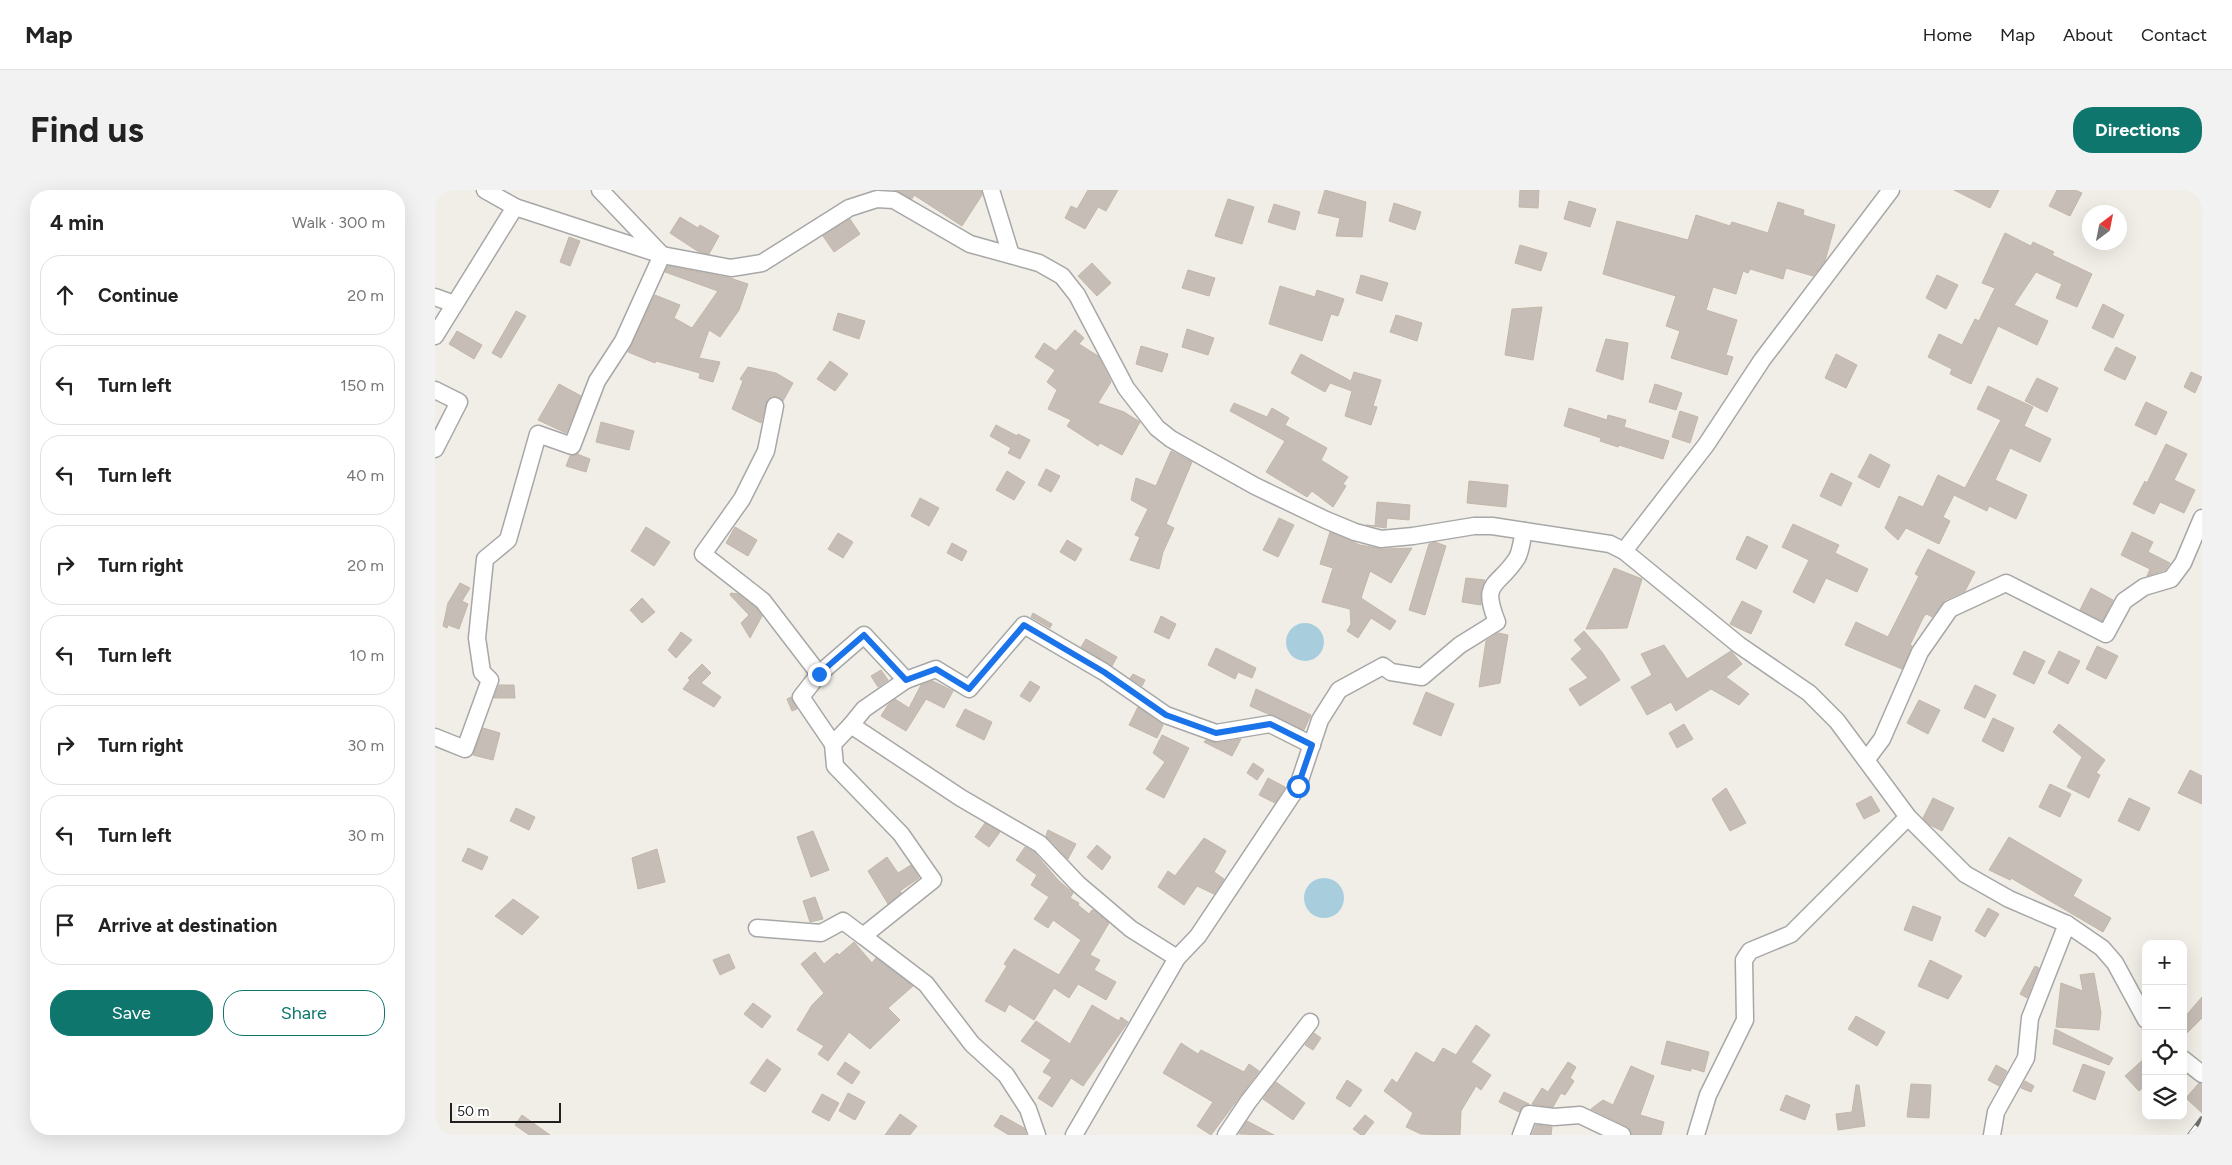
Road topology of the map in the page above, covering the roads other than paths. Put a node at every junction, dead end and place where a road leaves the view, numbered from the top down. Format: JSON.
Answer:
{"nodes":[{"id":1,"x":485,"y":190,"type":"edge"},
{"id":2,"x":600,"y":190,"type":"edge"},
{"id":3,"x":991,"y":190,"type":"edge"},
{"id":4,"x":1891,"y":190,"type":"edge"},
{"id":5,"x":515,"y":207,"type":"junction"},
{"id":6,"x":662,"y":255,"type":"junction"},
{"id":7,"x":1011,"y":255,"type":"junction"},
{"id":8,"x":435,"y":297,"type":"edge"},
{"id":9,"x":454,"y":304,"type":"junction"},
{"id":10,"x":435,"y":336,"type":"edge"},
{"id":11,"x":435,"y":390,"type":"edge"},
{"id":12,"x":775,"y":406,"type":"dead end"},
{"id":13,"x":435,"y":449,"type":"edge"},
{"id":14,"x":2202,"y":518,"type":"edge"},
{"id":15,"x":1524,"y":531,"type":"junction"},
{"id":16,"x":1624,"y":550,"type":"junction"},
{"id":17,"x":819,"y":674,"type":"junction"},
{"id":18,"x":906,"y":680,"type":"junction"},
{"id":19,"x":851,"y":725,"type":"junction"},
{"id":20,"x":435,"y":737,"type":"edge"},
{"id":21,"x":833,"y":744,"type":"junction"},
{"id":22,"x":1312,"y":745,"type":"junction"},
{"id":23,"x":1867,"y":758,"type":"junction"},
{"id":24,"x":1908,"y":817,"type":"junction"},
{"id":25,"x":2067,"y":924,"type":"junction"},
{"id":26,"x":757,"y":928,"type":"dead end"},
{"id":27,"x":863,"y":936,"type":"junction"},
{"id":28,"x":1177,"y":958,"type":"junction"},
{"id":29,"x":2142,"y":1013,"type":"edge"},
{"id":30,"x":1310,"y":1022,"type":"dead end"},
{"id":31,"x":2187,"y":1062,"type":"edge"},
{"id":32,"x":2202,"y":1074,"type":"edge"},
{"id":33,"x":1037,"y":1135,"type":"edge"},
{"id":34,"x":1074,"y":1135,"type":"edge"},
{"id":35,"x":1226,"y":1135,"type":"edge"},
{"id":36,"x":1521,"y":1135,"type":"edge"},
{"id":37,"x":1623,"y":1135,"type":"edge"},
{"id":38,"x":1695,"y":1135,"type":"edge"},
{"id":39,"x":1992,"y":1135,"type":"edge"}],
"edges":[{"from":1,"to":5,"type":"street"},
{"from":2,"to":6,"type":"street"},
{"from":3,"to":7,"type":"street"},
{"from":4,"to":16,"type":"street"},
{"from":5,"to":6,"type":"street"},
{"from":5,"to":9,"type":"street"},
{"from":6,"to":7,"type":"street"},
{"from":6,"to":20,"type":"street"},
{"from":7,"to":15,"type":"street"},
{"from":8,"to":9,"type":"street"},
{"from":9,"to":10,"type":"street"},
{"from":11,"to":13,"type":"street"},
{"from":12,"to":17,"type":"street"},
{"from":14,"to":23,"type":"street"},
{"from":15,"to":16,"type":"street"},
{"from":15,"to":22,"type":"street"},
{"from":16,"to":23,"type":"street"},
{"from":17,"to":18,"type":"street"},
{"from":17,"to":21,"type":"street"},
{"from":18,"to":19,"type":"street"},
{"from":18,"to":22,"type":"street"},
{"from":19,"to":21,"type":"street"},
{"from":19,"to":28,"type":"street"},
{"from":21,"to":27,"type":"street"},
{"from":22,"to":28,"type":"street"},
{"from":23,"to":24,"type":"street"},
{"from":24,"to":25,"type":"street"},
{"from":24,"to":38,"type":"street"},
{"from":25,"to":29,"type":"street"},
{"from":25,"to":39,"type":"street"},
{"from":26,"to":27,"type":"street"},
{"from":27,"to":33,"type":"street"},
{"from":28,"to":34,"type":"street"},
{"from":30,"to":35,"type":"street"},
{"from":31,"to":32,"type":"street"},
{"from":36,"to":37,"type":"street"}]}
